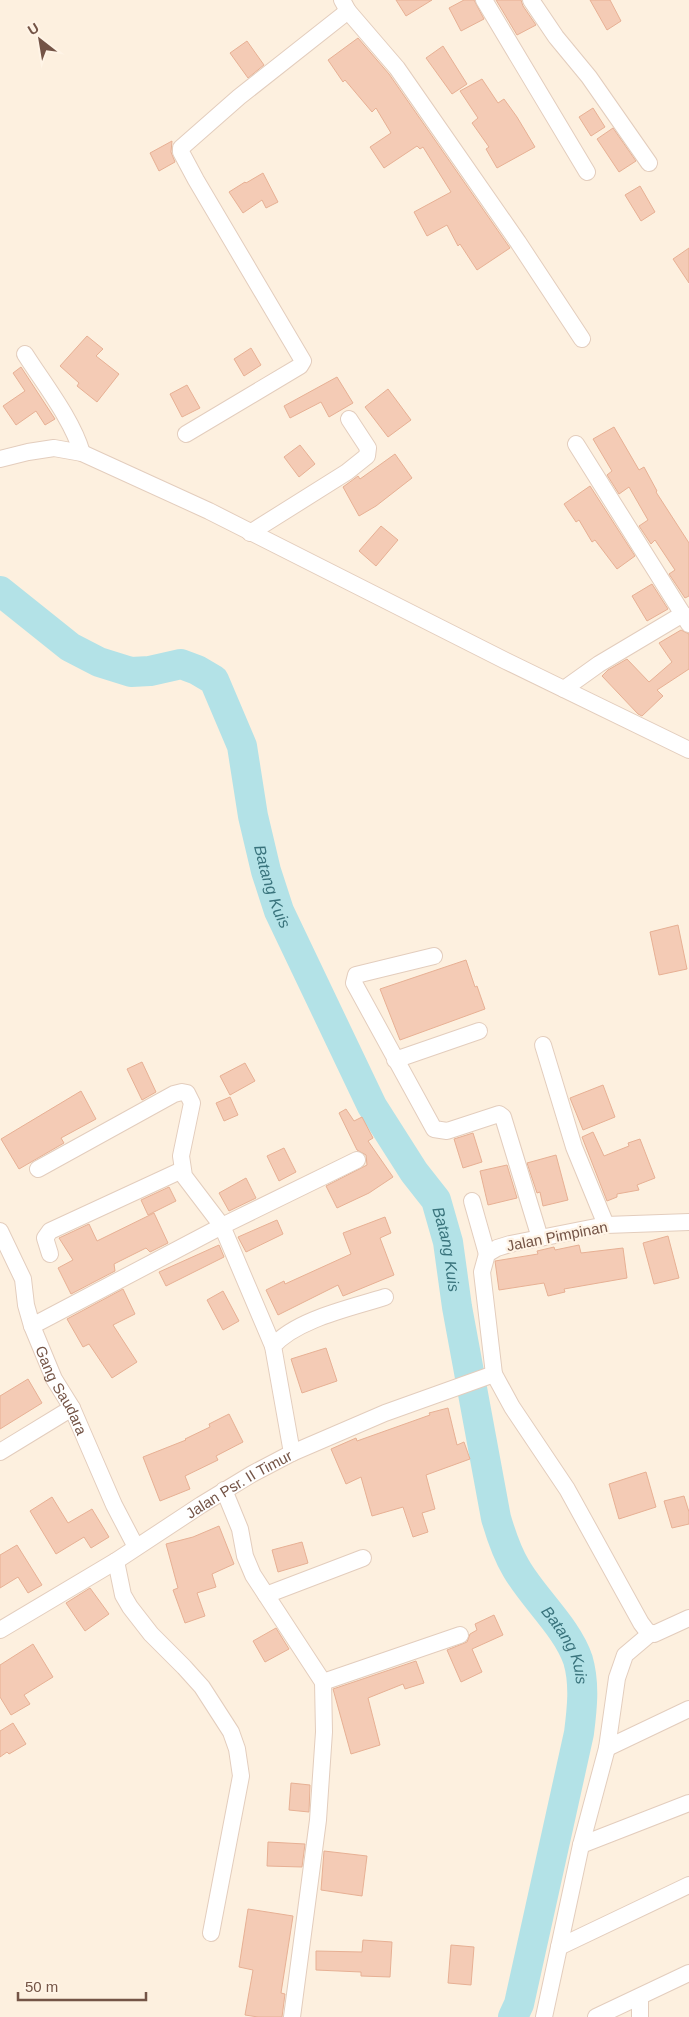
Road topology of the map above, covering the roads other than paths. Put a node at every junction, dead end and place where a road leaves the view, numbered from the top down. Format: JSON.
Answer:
{"nodes":[{"id":1,"x":484,"y":0,"type":"edge"},
{"id":2,"x":531,"y":0,"type":"edge"},
{"id":3,"x":345,"y":3,"type":"edge"},
{"id":4,"x":649,"y":163,"type":"dead end"},
{"id":5,"x":587,"y":172,"type":"dead end"},
{"id":6,"x":582,"y":339,"type":"dead end"},
{"id":7,"x":25,"y":354,"type":"dead end"},
{"id":8,"x":349,"y":419,"type":"dead end"},
{"id":9,"x":186,"y":434,"type":"dead end"},
{"id":10,"x":576,"y":444,"type":"dead end"},
{"id":11,"x":82,"y":453,"type":"junction"},
{"id":12,"x":0,"y":459,"type":"edge"},
{"id":13,"x":250,"y":532,"type":"junction"},
{"id":14,"x":686,"y":618,"type":"edge"},
{"id":15,"x":564,"y":689,"type":"junction"},
{"id":16,"x":689,"y":750,"type":"edge"},
{"id":17,"x":434,"y":956,"type":"dead end"},
{"id":18,"x":480,"y":1031,"type":"dead end"},
{"id":19,"x":543,"y":1045,"type":"dead end"},
{"id":20,"x":395,"y":1060,"type":"junction"},
{"id":21,"x":357,"y":1160,"type":"dead end"},
{"id":22,"x":38,"y":1170,"type":"dead end"},
{"id":23,"x":182,"y":1170,"type":"junction"},
{"id":24,"x":472,"y":1201,"type":"dead end"},
{"id":25,"x":689,"y":1222,"type":"edge"},
{"id":26,"x":606,"y":1225,"type":"junction"},
{"id":27,"x":222,"y":1226,"type":"junction"},
{"id":28,"x":0,"y":1231,"type":"edge"},
{"id":29,"x":540,"y":1238,"type":"junction"},
{"id":30,"x":50,"y":1254,"type":"dead end"},
{"id":31,"x":487,"y":1254,"type":"junction"},
{"id":32,"x":385,"y":1297,"type":"dead end"},
{"id":33,"x":32,"y":1326,"type":"junction"},
{"id":34,"x":273,"y":1346,"type":"junction"},
{"id":35,"x":491,"y":1375,"type":"junction"},
{"id":36,"x":72,"y":1408,"type":"junction"},
{"id":37,"x":0,"y":1452,"type":"edge"},
{"id":38,"x":292,"y":1453,"type":"junction"},
{"id":39,"x":224,"y":1490,"type":"junction"},
{"id":40,"x":136,"y":1547,"type":"junction"},
{"id":41,"x":364,"y":1558,"type":"dead end"},
{"id":42,"x":116,"y":1561,"type":"junction"},
{"id":43,"x":266,"y":1595,"type":"junction"},
{"id":44,"x":689,"y":1618,"type":"edge"},
{"id":45,"x":0,"y":1630,"type":"edge"},
{"id":46,"x":651,"y":1633,"type":"junction"},
{"id":47,"x":460,"y":1635,"type":"dead end"},
{"id":48,"x":323,"y":1682,"type":"junction"},
{"id":49,"x":689,"y":1709,"type":"edge"},
{"id":50,"x":607,"y":1748,"type":"junction"},
{"id":51,"x":689,"y":1803,"type":"edge"},
{"id":52,"x":581,"y":1845,"type":"junction"},
{"id":53,"x":689,"y":1885,"type":"edge"},
{"id":54,"x":211,"y":1933,"type":"dead end"},
{"id":55,"x":560,"y":1947,"type":"junction"},
{"id":56,"x":689,"y":1973,"type":"edge"},
{"id":57,"x":640,"y":1997,"type":"junction"},
{"id":58,"x":292,"y":2017,"type":"edge"},
{"id":59,"x":544,"y":2017,"type":"edge"},
{"id":60,"x":596,"y":2017,"type":"edge"},
{"id":61,"x":640,"y":2017,"type":"edge"}],
"edges":[{"from":1,"to":5,"type":"street"},
{"from":2,"to":4,"type":"street"},
{"from":3,"to":6,"type":"street"},
{"from":3,"to":9,"type":"street"},
{"from":7,"to":11,"type":"street"},
{"from":8,"to":13,"type":"street"},
{"from":10,"to":14,"type":"street"},
{"from":11,"to":12,"type":"street"},
{"from":11,"to":13,"type":"street"},
{"from":13,"to":15,"type":"street"},
{"from":14,"to":15,"type":"street"},
{"from":15,"to":16,"type":"street"},
{"from":17,"to":20,"type":"street"},
{"from":18,"to":20,"type":"street"},
{"from":19,"to":26,"type":"street"},
{"from":20,"to":29,"type":"street"},
{"from":21,"to":27,"type":"street"},
{"from":22,"to":23,"type":"street"},
{"from":23,"to":27,"type":"street"},
{"from":23,"to":30,"type":"street"},
{"from":24,"to":31,"type":"street"},
{"from":25,"to":26,"type":"street","name":"Jalan Pimpinan"},
{"from":26,"to":29,"type":"street","name":"Jalan Pimpinan"},
{"from":27,"to":33,"type":"street"},
{"from":27,"to":34,"type":"street"},
{"from":28,"to":33,"type":"street","name":"Gang Saudara"},
{"from":29,"to":31,"type":"street","name":"Jalan Pimpinan"},
{"from":31,"to":35,"type":"street","name":"Jalan Pimpinan"},
{"from":32,"to":34,"type":"street"},
{"from":33,"to":36,"type":"street","name":"Gang Saudara"},
{"from":34,"to":38,"type":"street"},
{"from":35,"to":38,"type":"street","name":"Jalan Psr. II Timur"},
{"from":35,"to":46,"type":"street"},
{"from":36,"to":37,"type":"street"},
{"from":36,"to":40,"type":"street","name":"Gang Saudara"},
{"from":38,"to":39,"type":"street","name":"Jalan Psr. II Timur"},
{"from":39,"to":40,"type":"street","name":"Jalan Psr. II Timur"},
{"from":39,"to":43,"type":"street"},
{"from":40,"to":42,"type":"street","name":"Jalan Psr. II Timur"},
{"from":41,"to":43,"type":"street"},
{"from":42,"to":45,"type":"street","name":"Jalan Psr. II Timur"},
{"from":42,"to":54,"type":"street"},
{"from":43,"to":48,"type":"street"},
{"from":44,"to":46,"type":"street"},
{"from":46,"to":50,"type":"street"},
{"from":47,"to":48,"type":"street"},
{"from":48,"to":58,"type":"street"},
{"from":49,"to":50,"type":"street"},
{"from":50,"to":52,"type":"street"},
{"from":51,"to":52,"type":"street"},
{"from":52,"to":55,"type":"street"},
{"from":53,"to":55,"type":"street"},
{"from":55,"to":59,"type":"street"},
{"from":56,"to":57,"type":"street"},
{"from":57,"to":60,"type":"street"},
{"from":57,"to":61,"type":"street"}]}
